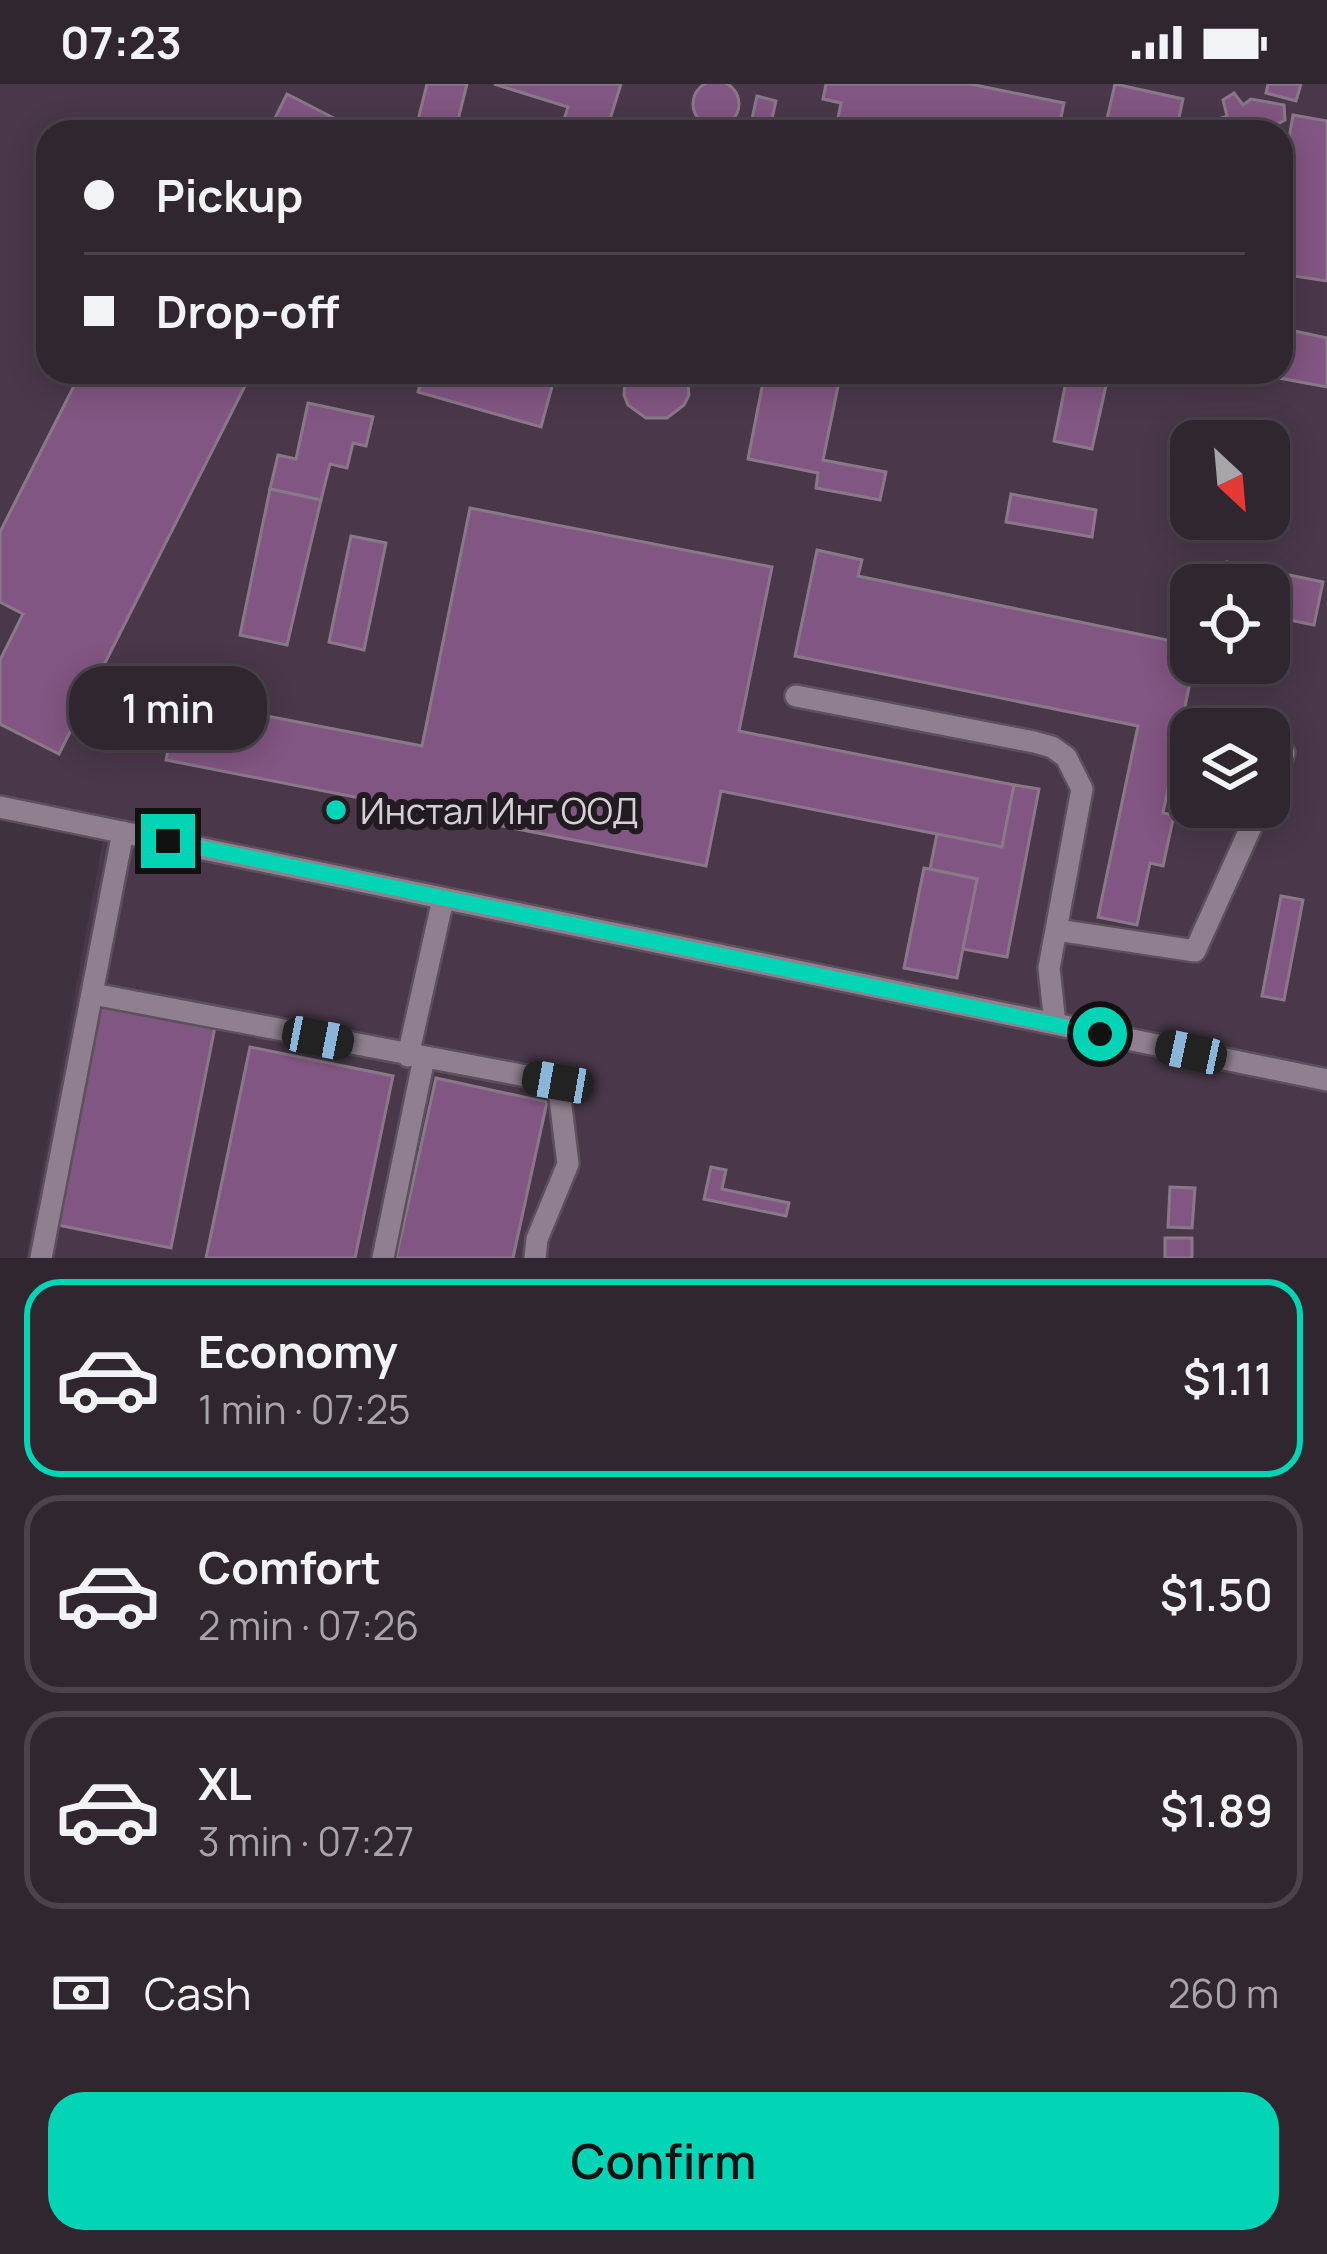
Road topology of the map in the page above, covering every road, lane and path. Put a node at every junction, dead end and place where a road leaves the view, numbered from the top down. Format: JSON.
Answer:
{"nodes":[{"id":1,"x":796,"y":696,"type":"dead end"},
{"id":2,"x":0,"y":807,"type":"edge"},
{"id":3,"x":1251,"y":828,"type":"edge"},
{"id":4,"x":122,"y":832,"type":"junction"},
{"id":5,"x":443,"y":898,"type":"junction"},
{"id":6,"x":1057,"y":930,"type":"junction"},
{"id":7,"x":93,"y":994,"type":"junction"},
{"id":8,"x":1055,"y":1024,"type":"junction"},
{"id":9,"x":416,"y":1057,"type":"junction"},
{"id":10,"x":1327,"y":1080,"type":"edge"},
{"id":11,"x":41,"y":1256,"type":"edge"},
{"id":12,"x":65,"y":1258,"type":"edge"},
{"id":13,"x":383,"y":1258,"type":"edge"},
{"id":14,"x":535,"y":1258,"type":"edge"}],
"edges":[{"from":1,"to":6,"type":"street"},
{"from":2,"to":4,"type":"street"},
{"from":3,"to":6,"type":"street"},
{"from":4,"to":5,"type":"street"},
{"from":4,"to":7,"type":"street"},
{"from":5,"to":8,"type":"street"},
{"from":5,"to":9,"type":"street"},
{"from":6,"to":8,"type":"street"},
{"from":7,"to":9,"type":"street"},
{"from":7,"to":11,"type":"street"},
{"from":8,"to":10,"type":"street"},
{"from":9,"to":13,"type":"street"},
{"from":9,"to":14,"type":"street"},
{"from":11,"to":12,"type":"street"}]}
